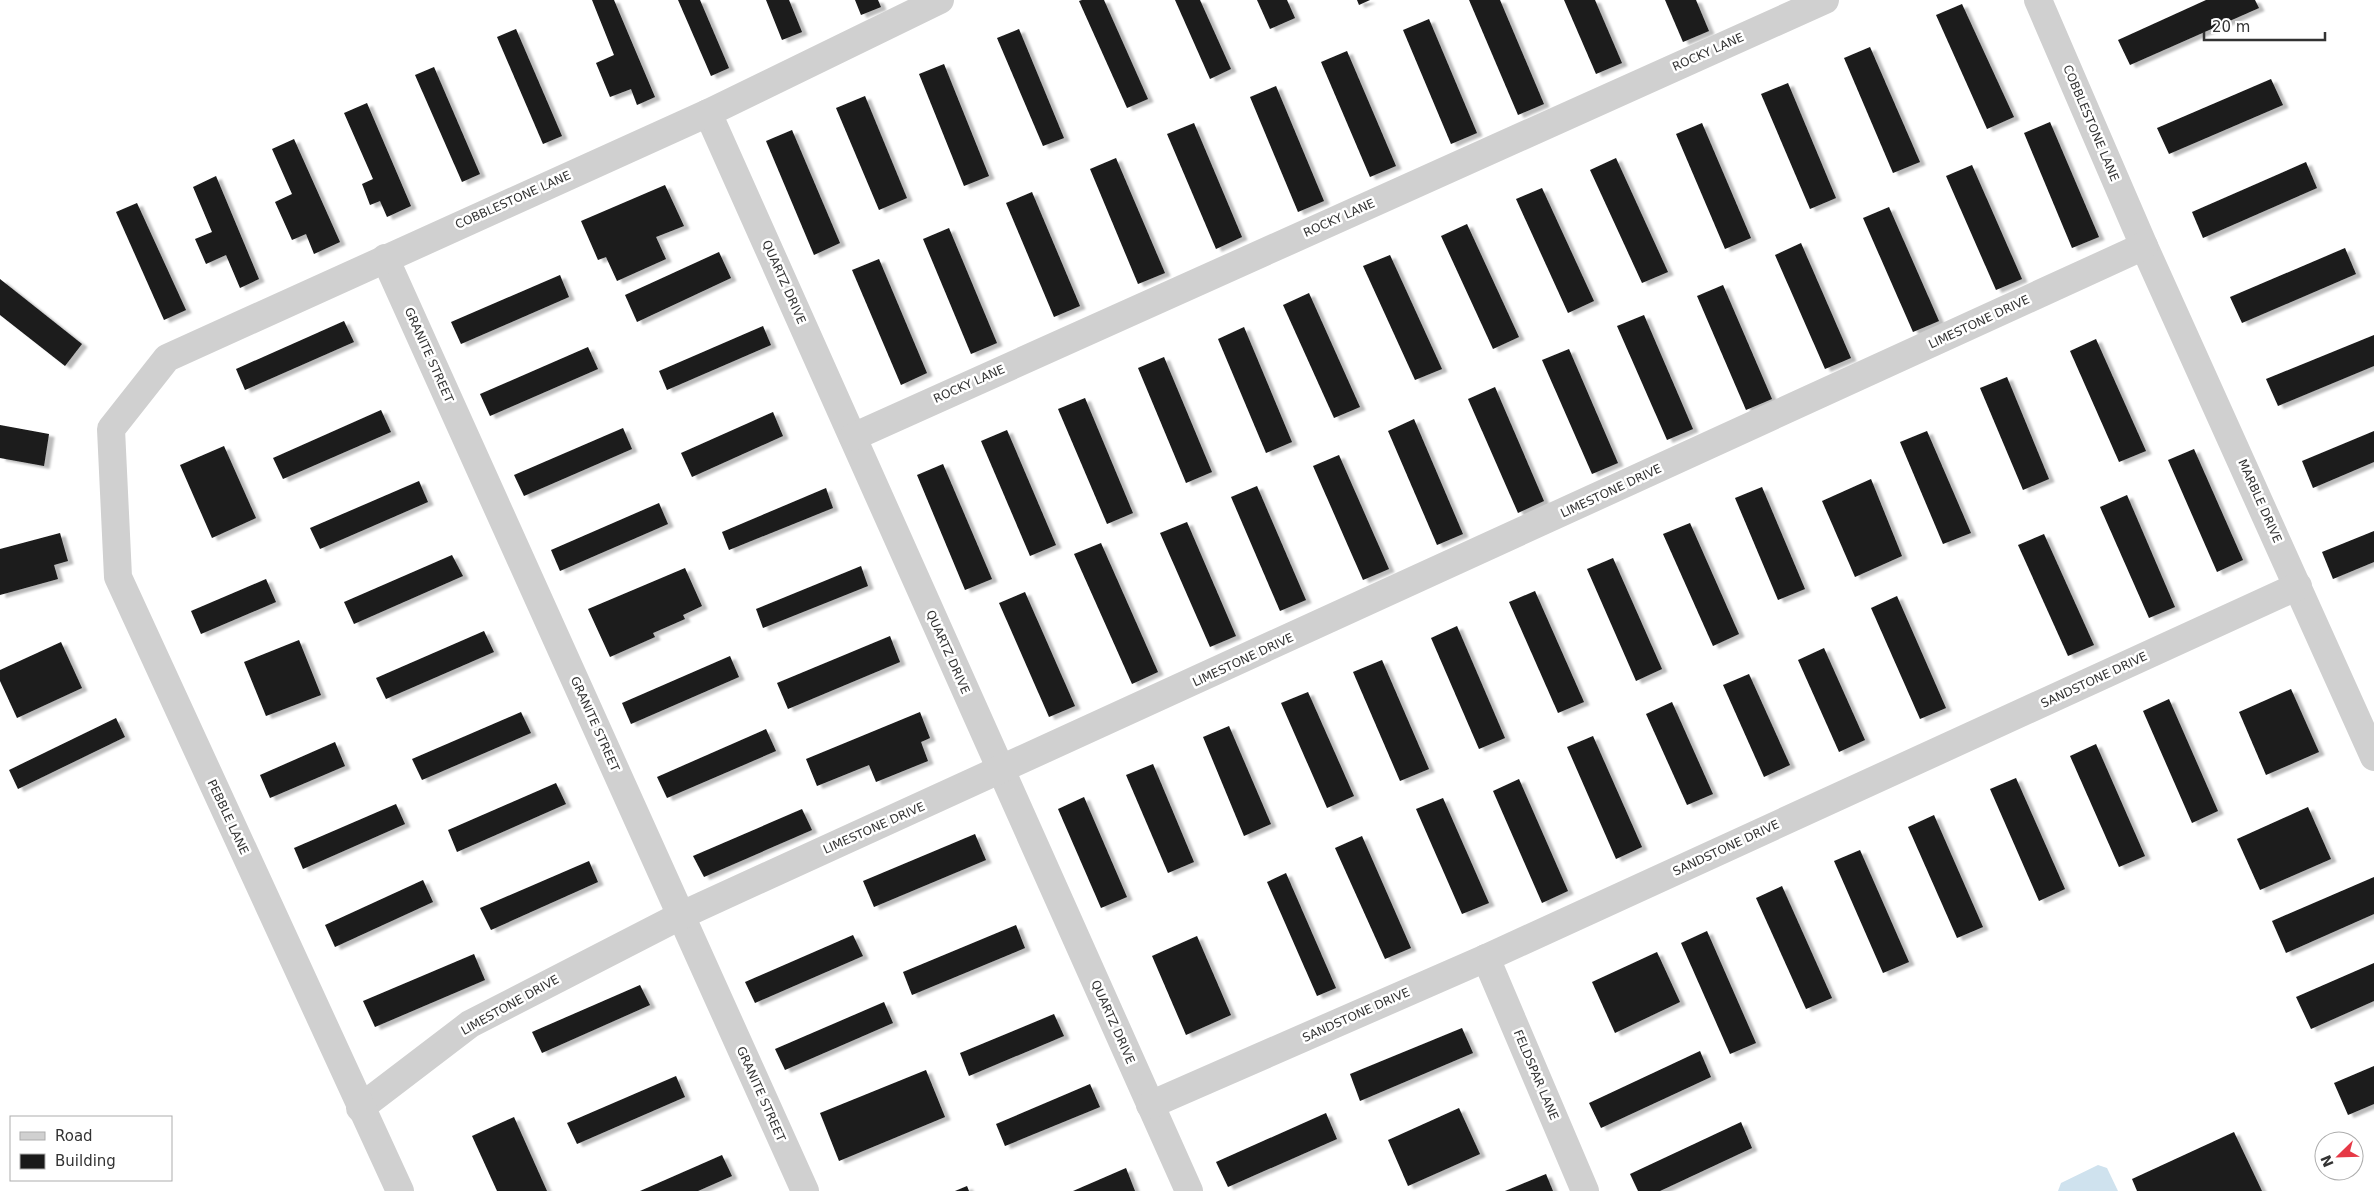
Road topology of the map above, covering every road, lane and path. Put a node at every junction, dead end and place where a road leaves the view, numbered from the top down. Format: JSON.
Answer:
{"nodes":[{"id":1,"x":940,"y":0,"type":"edge"},
{"id":2,"x":1825,"y":0,"type":"edge"},
{"id":3,"x":2038,"y":0,"type":"edge"},
{"id":4,"x":708,"y":114,"type":"junction"},
{"id":5,"x":2144,"y":246,"type":"junction"},
{"id":6,"x":385,"y":258,"type":"junction"},
{"id":7,"x":111,"y":430,"type":"joint"},
{"id":8,"x":853,"y":437,"type":"junction"},
{"id":9,"x":2298,"y":586,"type":"junction"},
{"id":10,"x":2374,"y":757,"type":"edge"},
{"id":11,"x":1001,"y":771,"type":"junction"},
{"id":12,"x":682,"y":915,"type":"junction"},
{"id":13,"x":1486,"y":958,"type":"junction"},
{"id":14,"x":1150,"y":1105,"type":"junction"},
{"id":15,"x":360,"y":1108,"type":"junction"},
{"id":16,"x":400,"y":1191,"type":"edge"},
{"id":17,"x":805,"y":1191,"type":"edge"},
{"id":18,"x":1189,"y":1191,"type":"edge"},
{"id":19,"x":1585,"y":1191,"type":"edge"}],
"edges":[{"from":1,"to":4,"type":"street","name":"COBBLESTONE LANE"},
{"from":2,"to":8,"type":"street","name":"ROCKY LANE"},
{"from":3,"to":5,"type":"street","name":"COBBLESTONE LANE"},
{"from":4,"to":6,"type":"street","name":"COBBLESTONE LANE"},
{"from":4,"to":8,"type":"street","name":"QUARTZ DRIVE"},
{"from":5,"to":9,"type":"street","name":"MARBLE DRIVE"},
{"from":5,"to":11,"type":"street","name":"LIMESTONE DRIVE"},
{"from":6,"to":7,"type":"street","name":"COBBLESTONE LANE"},
{"from":6,"to":12,"type":"street","name":"GRANITE STREET"},
{"from":7,"to":15,"type":"street","name":"PEBBLE LANE"},
{"from":8,"to":11,"type":"street","name":"QUARTZ DRIVE"},
{"from":9,"to":10,"type":"street","name":"MARBLE DRIVE"},
{"from":9,"to":13,"type":"street","name":"SANDSTONE DRIVE"},
{"from":11,"to":12,"type":"street","name":"LIMESTONE DRIVE"},
{"from":11,"to":14,"type":"street","name":"QUARTZ DRIVE"},
{"from":12,"to":15,"type":"street","name":"LIMESTONE DRIVE"},
{"from":12,"to":17,"type":"street","name":"GRANITE STREET"},
{"from":13,"to":14,"type":"street","name":"SANDSTONE DRIVE"},
{"from":13,"to":19,"type":"street","name":"FELDSPAR LANE"},
{"from":14,"to":18,"type":"street","name":"QUARTZ DRIVE"},
{"from":15,"to":16,"type":"street","name":"PEBBLE LANE"}]}
